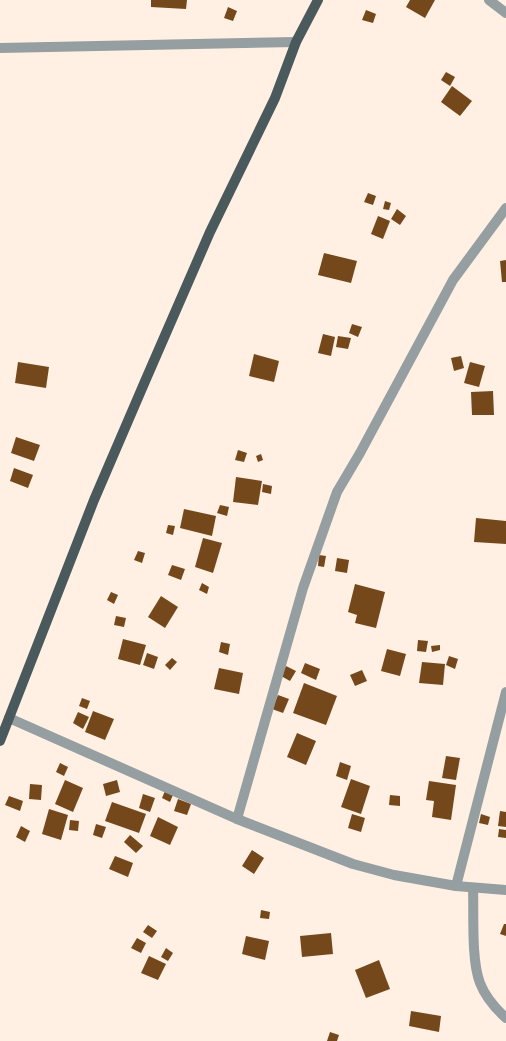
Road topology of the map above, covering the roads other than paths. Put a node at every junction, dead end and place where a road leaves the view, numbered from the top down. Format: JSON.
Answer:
{"nodes":[{"id":1,"x":318,"y":0,"type":"edge"},
{"id":2,"x":489,"y":0,"type":"edge"},
{"id":3,"x":506,"y":13,"type":"edge"},
{"id":4,"x":296,"y":42,"type":"junction"},
{"id":5,"x":0,"y":48,"type":"edge"},
{"id":6,"x":506,"y":208,"type":"edge"},
{"id":7,"x":506,"y":692,"type":"edge"},
{"id":8,"x":9,"y":718,"type":"junction"},
{"id":9,"x":0,"y":741,"type":"edge"},
{"id":10,"x":237,"y":819,"type":"junction"},
{"id":11,"x":456,"y":886,"type":"junction"},
{"id":12,"x":473,"y":888,"type":"junction"},
{"id":13,"x":506,"y":890,"type":"edge"},
{"id":14,"x":506,"y":1018,"type":"edge"}],
"edges":[{"from":1,"to":4,"type":"main road"},
{"from":2,"to":3,"type":"street"},
{"from":4,"to":5,"type":"street"},
{"from":4,"to":8,"type":"main road"},
{"from":6,"to":10,"type":"street"},
{"from":7,"to":11,"type":"street"},
{"from":8,"to":9,"type":"main road"},
{"from":8,"to":10,"type":"street"},
{"from":10,"to":11,"type":"street"},
{"from":11,"to":12,"type":"street"},
{"from":12,"to":13,"type":"street"},
{"from":12,"to":14,"type":"street"}]}
